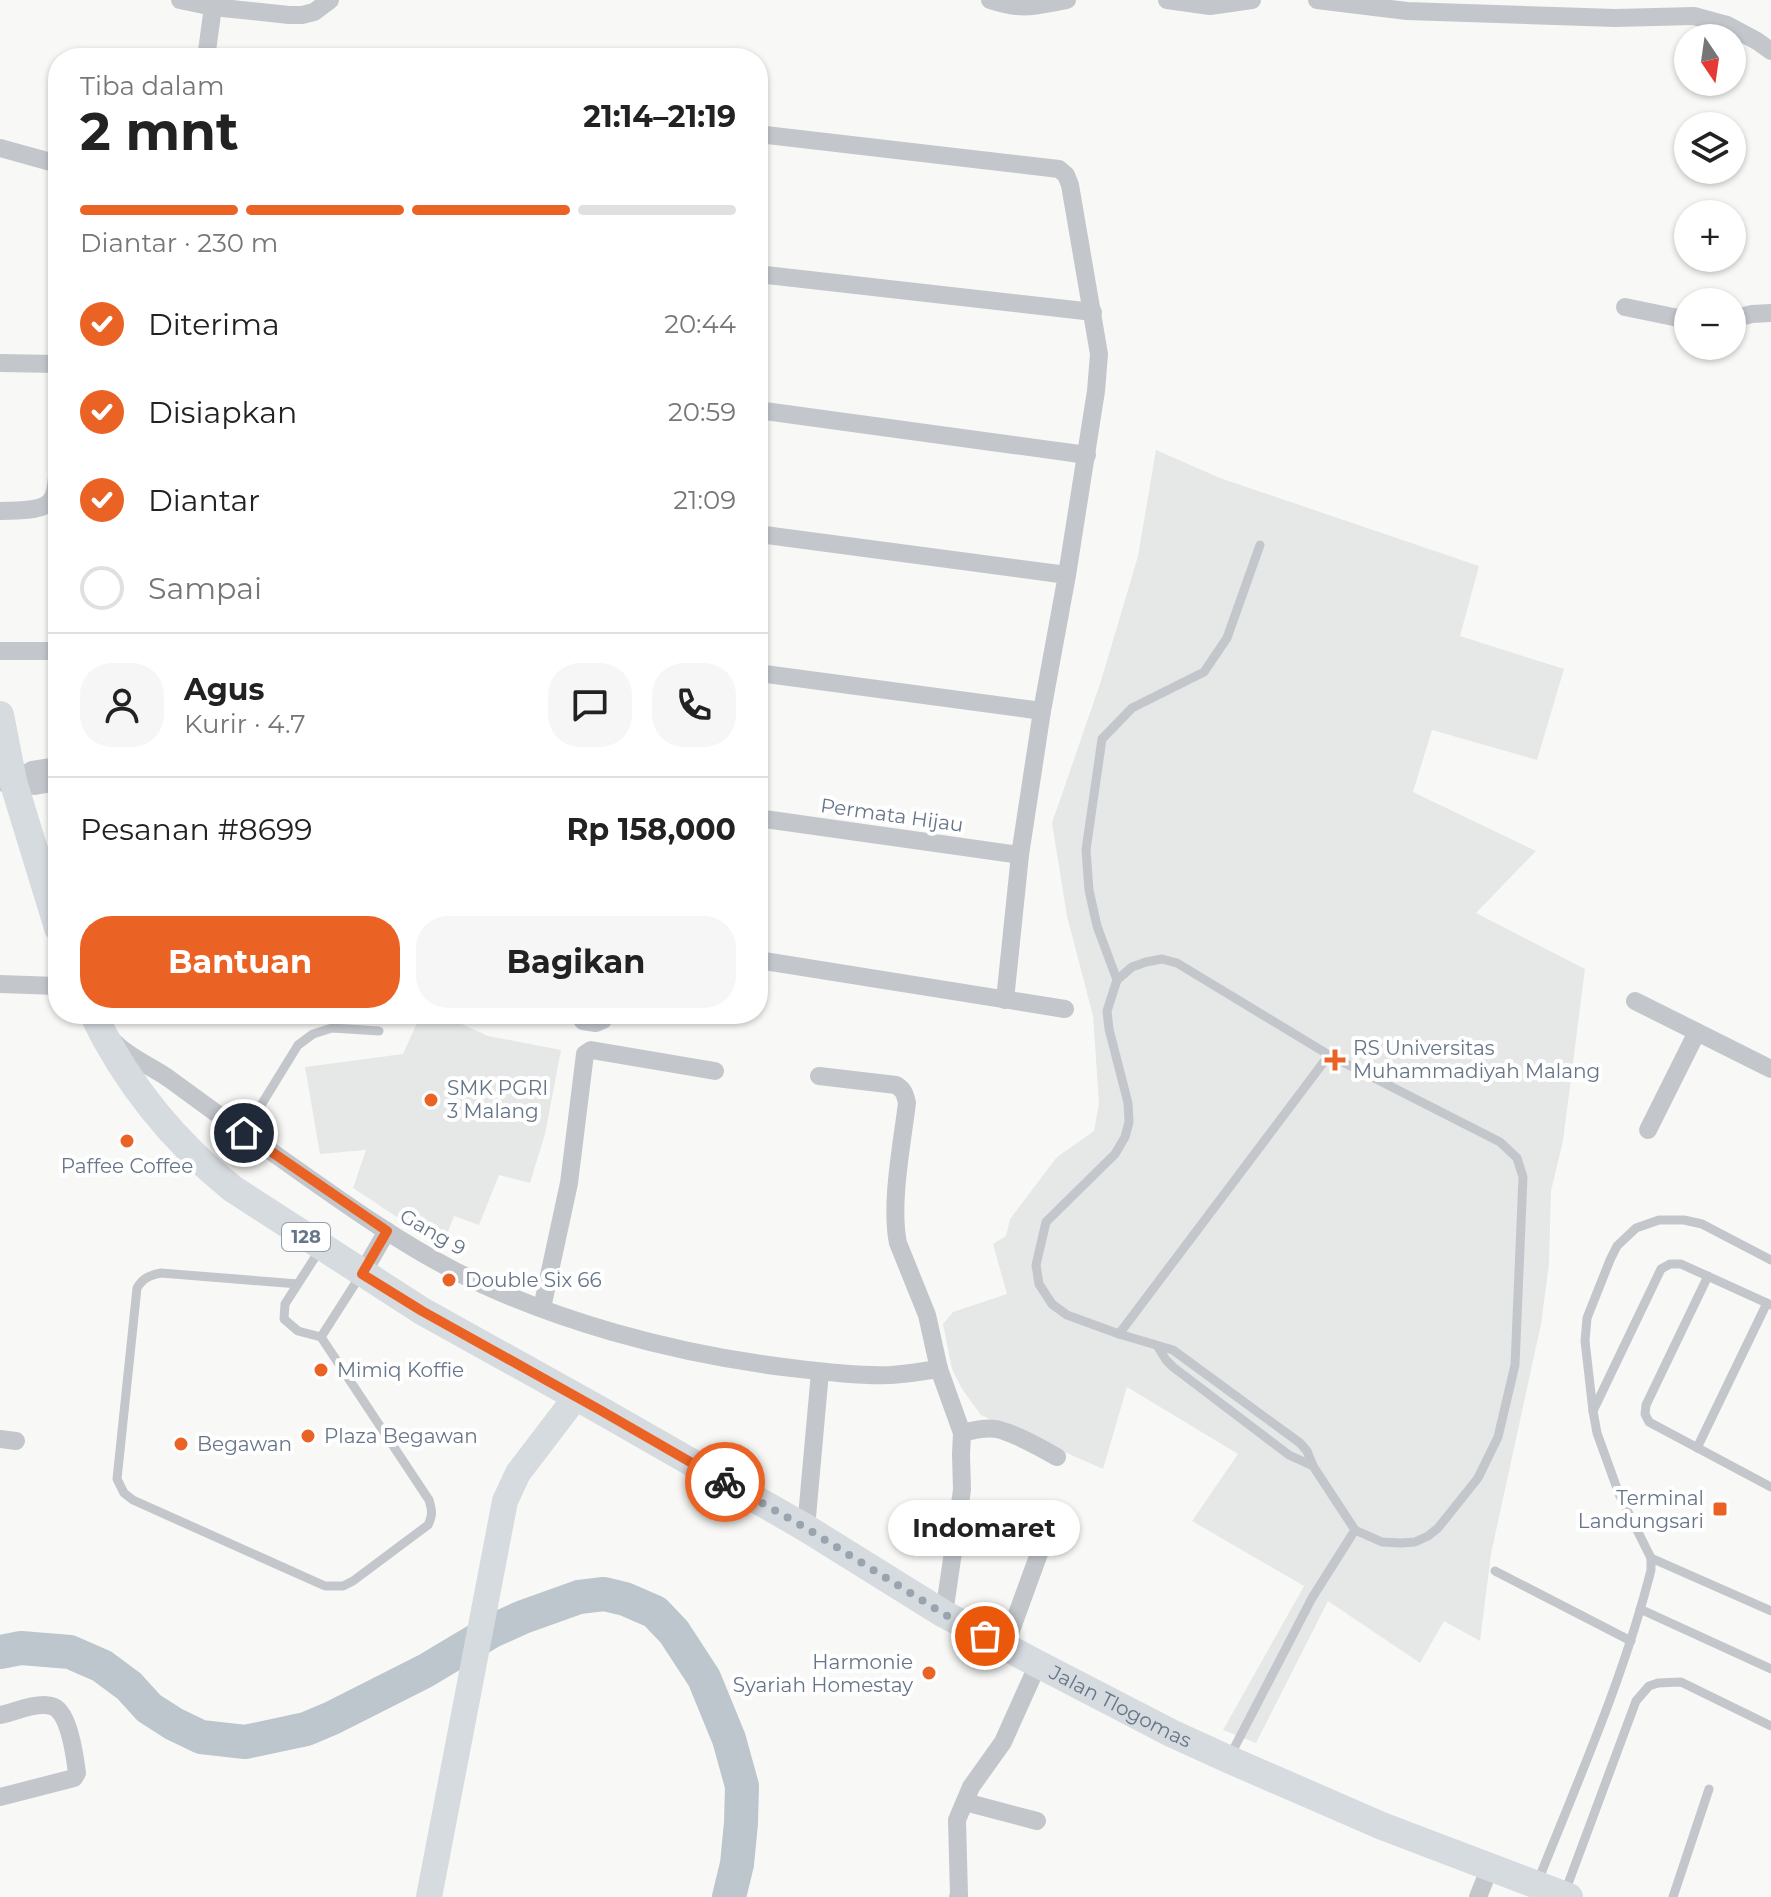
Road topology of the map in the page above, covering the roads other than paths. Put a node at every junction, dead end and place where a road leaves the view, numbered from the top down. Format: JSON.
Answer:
{"nodes":[{"id":1,"x":180,"y":0,"type":"edge"},
{"id":2,"x":330,"y":0,"type":"edge"},
{"id":3,"x":990,"y":0,"type":"edge"},
{"id":4,"x":1067,"y":0,"type":"edge"},
{"id":5,"x":1167,"y":0,"type":"edge"},
{"id":6,"x":1252,"y":0,"type":"edge"},
{"id":7,"x":1317,"y":0,"type":"edge"},
{"id":8,"x":1424,"y":6,"type":"edge"},
{"id":9,"x":213,"y":7,"type":"junction"},
{"id":10,"x":207,"y":48,"type":"edge"},
{"id":11,"x":1771,"y":51,"type":"edge"},
{"id":12,"x":768,"y":139,"type":"edge"},
{"id":13,"x":0,"y":148,"type":"edge"},
{"id":14,"x":48,"y":161,"type":"edge"},
{"id":15,"x":768,"y":275,"type":"edge"},
{"id":16,"x":1625,"y":307,"type":"dead end"},
{"id":17,"x":1093,"y":312,"type":"junction"},
{"id":18,"x":1771,"y":313,"type":"edge"},
{"id":19,"x":1746,"y":316,"type":"edge"},
{"id":20,"x":1674,"y":317,"type":"edge"},
{"id":21,"x":0,"y":363,"type":"edge"},
{"id":22,"x":48,"y":364,"type":"edge"},
{"id":23,"x":768,"y":411,"type":"edge"},
{"id":24,"x":1087,"y":455,"type":"junction"},
{"id":25,"x":48,"y":503,"type":"edge"},
{"id":26,"x":0,"y":511,"type":"edge"},
{"id":27,"x":768,"y":535,"type":"edge"},
{"id":28,"x":1260,"y":545,"type":"dead end"},
{"id":29,"x":1067,"y":575,"type":"junction"},
{"id":30,"x":0,"y":651,"type":"edge"},
{"id":31,"x":48,"y":651,"type":"edge"},
{"id":32,"x":768,"y":674,"type":"edge"},
{"id":33,"x":1042,"y":711,"type":"junction"},
{"id":34,"x":0,"y":715,"type":"edge"},
{"id":35,"x":48,"y":768,"type":"edge"},
{"id":36,"x":7,"y":782,"type":"edge"},
{"id":37,"x":48,"y":784,"type":"edge"},
{"id":38,"x":768,"y":819,"type":"edge"},
{"id":39,"x":1020,"y":855,"type":"junction"},
{"id":40,"x":48,"y":900,"type":"edge"},
{"id":41,"x":768,"y":962,"type":"edge"},
{"id":42,"x":1117,"y":980,"type":"junction"},
{"id":43,"x":0,"y":984,"type":"edge"},
{"id":44,"x":48,"y":986,"type":"edge"},
{"id":45,"x":1005,"y":1000,"type":"junction"},
{"id":46,"x":1635,"y":1001,"type":"dead end"},
{"id":47,"x":1065,"y":1009,"type":"dead end"},
{"id":48,"x":98,"y":1024,"type":"edge"},
{"id":49,"x":99,"y":1024,"type":"edge"},
{"id":50,"x":379,"y":1031,"type":"dead end"},
{"id":51,"x":1697,"y":1032,"type":"junction"},
{"id":52,"x":1329,"y":1055,"type":"junction"},
{"id":53,"x":1771,"y":1069,"type":"edge"},
{"id":54,"x":715,"y":1071,"type":"dead end"},
{"id":55,"x":819,"y":1076,"type":"dead end"},
{"id":56,"x":1648,"y":1130,"type":"dead end"},
{"id":57,"x":244,"y":1133,"type":"junction"},
{"id":58,"x":387,"y":1231,"type":"junction"},
{"id":59,"x":322,"y":1247,"type":"junction"},
{"id":60,"x":1771,"y":1260,"type":"edge"},
{"id":61,"x":362,"y":1274,"type":"junction"},
{"id":62,"x":1708,"y":1276,"type":"junction"},
{"id":63,"x":298,"y":1284,"type":"junction"},
{"id":64,"x":1769,"y":1304,"type":"edge"},
{"id":65,"x":542,"y":1308,"type":"junction"},
{"id":66,"x":1119,"y":1334,"type":"junction"},
{"id":67,"x":321,"y":1337,"type":"junction"},
{"id":68,"x":1158,"y":1347,"type":"junction"},
{"id":69,"x":939,"y":1369,"type":"junction"},
{"id":70,"x":820,"y":1372,"type":"junction"},
{"id":71,"x":576,"y":1397,"type":"junction"},
{"id":72,"x":1593,"y":1411,"type":"junction"},
{"id":73,"x":962,"y":1433,"type":"junction"},
{"id":74,"x":1697,"y":1448,"type":"junction"},
{"id":75,"x":1057,"y":1457,"type":"dead end"},
{"id":76,"x":1313,"y":1466,"type":"junction"},
{"id":77,"x":1771,"y":1487,"type":"edge"},
{"id":78,"x":806,"y":1528,"type":"junction"},
{"id":79,"x":1048,"y":1529,"type":"dead end"},
{"id":80,"x":1355,"y":1530,"type":"junction"},
{"id":81,"x":1651,"y":1558,"type":"junction"},
{"id":82,"x":1495,"y":1571,"type":"dead end"},
{"id":83,"x":1640,"y":1609,"type":"junction"},
{"id":84,"x":1771,"y":1611,"type":"edge"},
{"id":85,"x":944,"y":1614,"type":"junction"},
{"id":86,"x":1631,"y":1641,"type":"junction"},
{"id":87,"x":1005,"y":1647,"type":"junction"},
{"id":88,"x":1038,"y":1664,"type":"junction"},
{"id":89,"x":1771,"y":1669,"type":"edge"},
{"id":90,"x":0,"y":1715,"type":"edge"},
{"id":91,"x":1771,"y":1726,"type":"edge"},
{"id":92,"x":1228,"y":1759,"type":"junction"},
{"id":93,"x":1709,"y":1789,"type":"dead end"},
{"id":94,"x":0,"y":1797,"type":"edge"},
{"id":95,"x":965,"y":1802,"type":"junction"},
{"id":96,"x":1037,"y":1821,"type":"dead end"},
{"id":97,"x":1490,"y":1867,"type":"junction"},
{"id":98,"x":1537,"y":1884,"type":"junction"},
{"id":99,"x":964,"y":1896,"type":"edge"},
{"id":100,"x":1566,"y":1896,"type":"edge"},
{"id":101,"x":429,"y":1897,"type":"edge"},
{"id":102,"x":1478,"y":1897,"type":"edge"},
{"id":103,"x":1673,"y":1897,"type":"edge"}],
"edges":[{"from":1,"to":9,"type":"street"},
{"from":2,"to":9,"type":"street"},
{"from":3,"to":4,"type":"street"},
{"from":5,"to":6,"type":"street"},
{"from":7,"to":8,"type":"street"},
{"from":8,"to":11,"type":"street"},
{"from":9,"to":10,"type":"street"},
{"from":12,"to":17,"type":"street"},
{"from":13,"to":14,"type":"street"},
{"from":15,"to":17,"type":"street"},
{"from":16,"to":20,"type":"street"},
{"from":17,"to":24,"type":"street"},
{"from":18,"to":19,"type":"street"},
{"from":21,"to":22,"type":"street"},
{"from":23,"to":24,"type":"street"},
{"from":24,"to":29,"type":"street"},
{"from":25,"to":26,"type":"street"},
{"from":27,"to":29,"type":"street"},
{"from":28,"to":42,"type":"lane"},
{"from":29,"to":33,"type":"street"},
{"from":30,"to":31,"type":"street"},
{"from":32,"to":33,"type":"street"},
{"from":33,"to":39,"type":"street"},
{"from":34,"to":36,"type":"main road"},
{"from":35,"to":36,"type":"street"},
{"from":36,"to":37,"type":"street"},
{"from":36,"to":40,"type":"main road"},
{"from":38,"to":39,"type":"street","name":"Permata Hijau"},
{"from":39,"to":45,"type":"street"},
{"from":41,"to":45,"type":"street"},
{"from":42,"to":52,"type":"lane"},
{"from":42,"to":66,"type":"lane"},
{"from":43,"to":44,"type":"street"},
{"from":45,"to":47,"type":"street"},
{"from":46,"to":51,"type":"street"},
{"from":48,"to":59,"type":"main road","name":"Jalan Tlogomas","number":"128"},
{"from":49,"to":57,"type":"street","name":"Gang 9"},
{"from":50,"to":57,"type":"lane"},
{"from":51,"to":53,"type":"street"},
{"from":51,"to":56,"type":"street"},
{"from":52,"to":66,"type":"lane"},
{"from":52,"to":80,"type":"lane"},
{"from":54,"to":65,"type":"street"},
{"from":55,"to":69,"type":"street"},
{"from":57,"to":58,"type":"street","name":"Gang 9"},
{"from":58,"to":61,"type":"street"},
{"from":58,"to":65,"type":"street","name":"Gang 9"},
{"from":59,"to":61,"type":"main road","name":"Jalan Tlogomas","number":"128"},
{"from":59,"to":63,"type":"lane"},
{"from":60,"to":72,"type":"lane"},
{"from":61,"to":67,"type":"lane"},
{"from":61,"to":71,"type":"main road","name":"Jalan Tlogomas","number":"128"},
{"from":62,"to":64,"type":"lane"},
{"from":62,"to":72,"type":"lane"},
{"from":62,"to":74,"type":"lane"},
{"from":63,"to":67,"type":"lane"},
{"from":63,"to":67,"type":"lane"},
{"from":64,"to":74,"type":"lane"},
{"from":65,"to":70,"type":"street","name":"Gang 9"},
{"from":66,"to":68,"type":"lane"},
{"from":68,"to":76,"type":"lane"},
{"from":68,"to":76,"type":"lane"},
{"from":69,"to":70,"type":"street","name":"Gang 9"},
{"from":69,"to":73,"type":"street"},
{"from":70,"to":78,"type":"street"},
{"from":71,"to":78,"type":"main road","name":"Jalan Tlogomas","number":"128"},
{"from":71,"to":101,"type":"main road"},
{"from":72,"to":81,"type":"lane"},
{"from":73,"to":75,"type":"street"},
{"from":73,"to":85,"type":"street"},
{"from":74,"to":77,"type":"lane"},
{"from":76,"to":80,"type":"lane"},
{"from":78,"to":85,"type":"main road","name":"Jalan Tlogomas","number":"128"},
{"from":79,"to":87,"type":"street"},
{"from":80,"to":92,"type":"lane"},
{"from":81,"to":83,"type":"lane"},
{"from":81,"to":84,"type":"lane"},
{"from":82,"to":86,"type":"lane"},
{"from":83,"to":86,"type":"lane"},
{"from":83,"to":89,"type":"lane"},
{"from":85,"to":87,"type":"main road","name":"Jalan Tlogomas","number":"128"},
{"from":86,"to":98,"type":"lane"},
{"from":87,"to":88,"type":"main road","name":"Jalan Tlogomas","number":"128"},
{"from":88,"to":92,"type":"main road","name":"Jalan Tlogomas","number":"128"},
{"from":88,"to":95,"type":"street"},
{"from":90,"to":94,"type":"street"},
{"from":91,"to":100,"type":"lane"},
{"from":92,"to":97,"type":"main road","name":"Jalan Tlogomas","number":"128"},
{"from":93,"to":103,"type":"lane"},
{"from":95,"to":96,"type":"street"},
{"from":95,"to":99,"type":"street"},
{"from":97,"to":98,"type":"main road","name":"Jalan Tlogomas","number":"128"},
{"from":97,"to":102,"type":"street"},
{"from":98,"to":100,"type":"main road","name":"Jalan Tlogomas","number":"128"}]}
